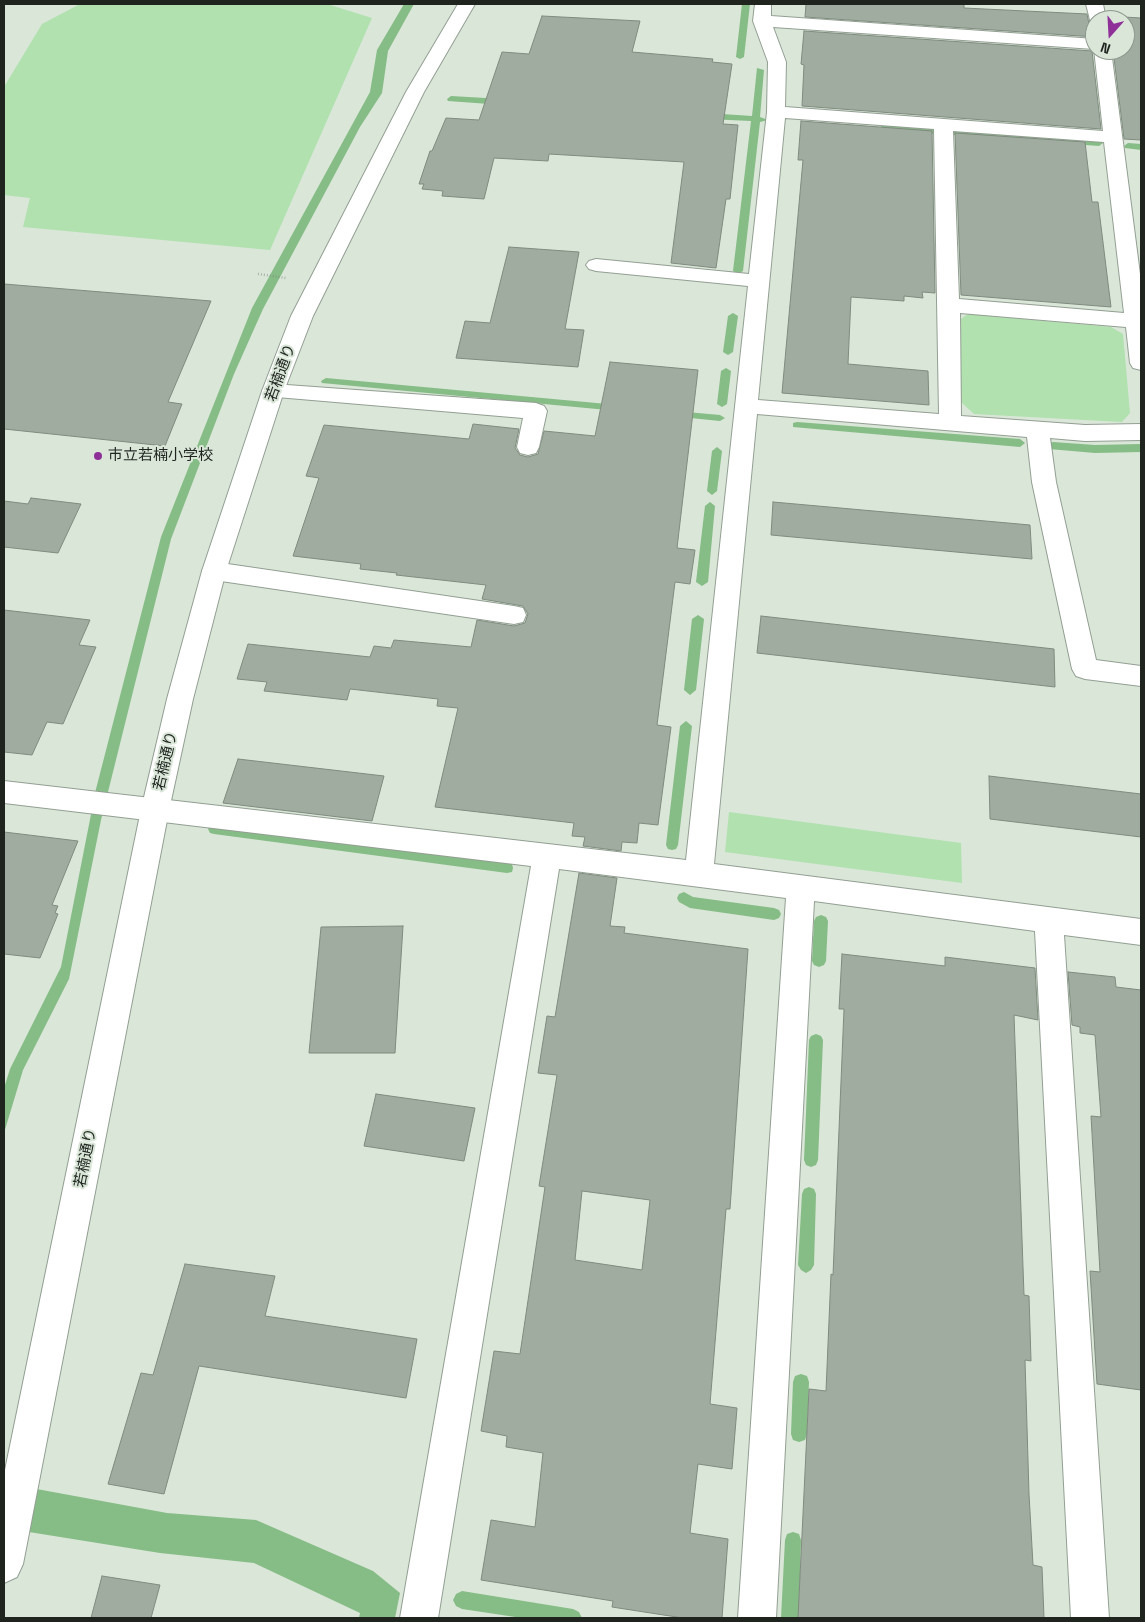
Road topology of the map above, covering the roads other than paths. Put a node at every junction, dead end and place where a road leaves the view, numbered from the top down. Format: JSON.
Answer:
{"nodes":[{"id":1,"x":466,"y":4,"type":"edge"},
{"id":2,"x":762,"y":12,"type":"edge"},
{"id":3,"x":1085,"y":43,"type":"edge"},
{"id":4,"x":1103,"y":60,"type":"edge"},
{"id":5,"x":776,"y":112,"type":"junction"},
{"id":6,"x":943,"y":124,"type":"junction"},
{"id":7,"x":1114,"y":137,"type":"junction"},
{"id":8,"x":596,"y":265,"type":"dead end"},
{"id":9,"x":758,"y":281,"type":"junction"},
{"id":10,"x":950,"y":305,"type":"junction"},
{"id":11,"x":1136,"y":321,"type":"junction"},
{"id":12,"x":1141,"y":363,"type":"edge"},
{"id":13,"x":273,"y":391,"type":"junction"},
{"id":14,"x":745,"y":406,"type":"junction"},
{"id":15,"x":950,"y":422,"type":"junction"},
{"id":16,"x":1037,"y":430,"type":"junction"},
{"id":17,"x":1141,"y":432,"type":"edge"},
{"id":18,"x":528,"y":446,"type":"dead end"},
{"id":19,"x":214,"y":571,"type":"junction"},
{"id":20,"x":514,"y":615,"type":"dead end"},
{"id":21,"x":1141,"y":676,"type":"edge"},
{"id":22,"x":4,"y":792,"type":"edge"},
{"id":23,"x":155,"y":810,"type":"junction"},
{"id":24,"x":547,"y":856,"type":"junction"},
{"id":25,"x":699,"y":874,"type":"junction"},
{"id":26,"x":801,"y":887,"type":"junction"},
{"id":27,"x":1049,"y":920,"type":"junction"},
{"id":28,"x":1141,"y":932,"type":"edge"},
{"id":29,"x":5,"y":1559,"type":"edge"},
{"id":30,"x":419,"y":1618,"type":"edge"},
{"id":31,"x":757,"y":1618,"type":"edge"},
{"id":32,"x":1090,"y":1618,"type":"edge"}],
"edges":[{"from":1,"to":13,"type":"street","name":"若楠通り"},
{"from":2,"to":3,"type":"street"},
{"from":2,"to":5,"type":"street"},
{"from":4,"to":7,"type":"street"},
{"from":5,"to":6,"type":"street"},
{"from":5,"to":9,"type":"street"},
{"from":6,"to":7,"type":"street"},
{"from":6,"to":10,"type":"street"},
{"from":7,"to":11,"type":"street"},
{"from":8,"to":9,"type":"street"},
{"from":9,"to":14,"type":"street"},
{"from":10,"to":11,"type":"street"},
{"from":10,"to":15,"type":"street"},
{"from":11,"to":12,"type":"street"},
{"from":13,"to":18,"type":"street"},
{"from":13,"to":19,"type":"street","name":"若楠通り"},
{"from":14,"to":15,"type":"street"},
{"from":14,"to":25,"type":"street"},
{"from":15,"to":16,"type":"street"},
{"from":16,"to":17,"type":"street"},
{"from":16,"to":21,"type":"street"},
{"from":19,"to":20,"type":"street"},
{"from":19,"to":23,"type":"street","name":"若楠通り"},
{"from":22,"to":23,"type":"street"},
{"from":23,"to":24,"type":"street"},
{"from":23,"to":29,"type":"street","name":"若楠通り"},
{"from":24,"to":25,"type":"street"},
{"from":24,"to":30,"type":"street"},
{"from":25,"to":26,"type":"street"},
{"from":26,"to":27,"type":"street"},
{"from":26,"to":31,"type":"street"},
{"from":27,"to":28,"type":"street"},
{"from":27,"to":32,"type":"street"}]}
